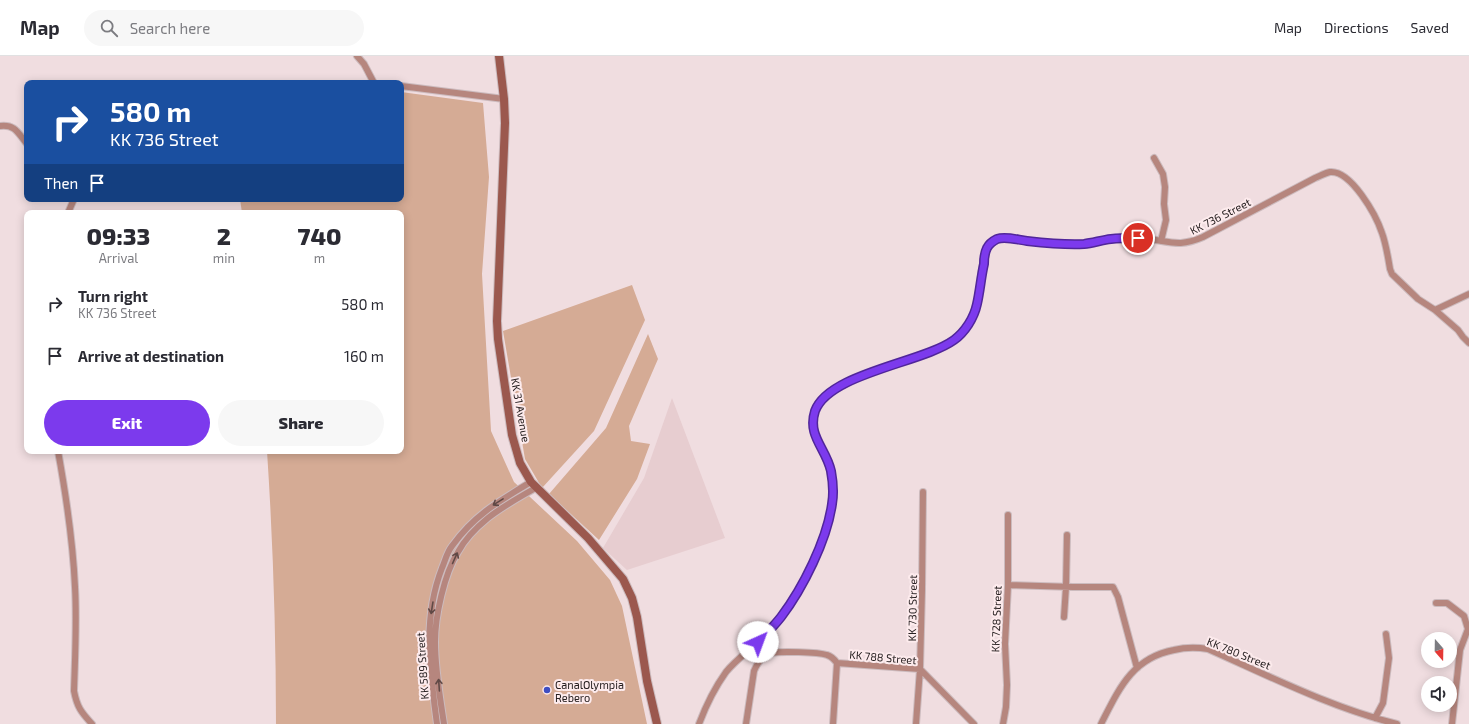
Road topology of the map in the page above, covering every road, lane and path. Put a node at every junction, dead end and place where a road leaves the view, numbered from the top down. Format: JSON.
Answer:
{"nodes":[{"id":1,"x":356,"y":56,"type":"edge"},
{"id":2,"x":499,"y":56,"type":"edge"},
{"id":3,"x":372,"y":80,"type":"edge"},
{"id":4,"x":404,"y":86,"type":"edge"},
{"id":5,"x":504,"y":99,"type":"junction"},
{"id":6,"x":0,"y":126,"type":"edge"},
{"id":7,"x":24,"y":140,"type":"edge"},
{"id":8,"x":1154,"y":158,"type":"dead end"},
{"id":9,"x":1161,"y":241,"type":"junction"},
{"id":10,"x":1469,"y":294,"type":"edge"},
{"id":11,"x":1434,"y":310,"type":"junction"},
{"id":12,"x":1469,"y":343,"type":"edge"},
{"id":13,"x":59,"y":454,"type":"edge"},
{"id":14,"x":534,"y":484,"type":"junction"},
{"id":15,"x":923,"y":492,"type":"dead end"},
{"id":16,"x":1008,"y":515,"type":"dead end"},
{"id":17,"x":1067,"y":535,"type":"dead end"},
{"id":18,"x":1008,"y":585,"type":"junction"},
{"id":19,"x":1066,"y":587,"type":"junction"},
{"id":20,"x":1436,"y":603,"type":"dead end"},
{"id":21,"x":1064,"y":617,"type":"dead end"},
{"id":22,"x":1386,"y":634,"type":"dead end"},
{"id":23,"x":751,"y":648,"type":"junction"},
{"id":24,"x":766,"y":656,"type":"junction"},
{"id":25,"x":837,"y":663,"type":"junction"},
{"id":26,"x":1137,"y":668,"type":"junction"},
{"id":27,"x":920,"y":669,"type":"junction"},
{"id":28,"x":1375,"y":718,"type":"junction"},
{"id":29,"x":92,"y":724,"type":"edge"},
{"id":30,"x":437,"y":724,"type":"edge"},
{"id":31,"x":444,"y":724,"type":"edge"},
{"id":32,"x":657,"y":724,"type":"edge"},
{"id":33,"x":699,"y":724,"type":"edge"},
{"id":34,"x":746,"y":724,"type":"edge"},
{"id":35,"x":832,"y":724,"type":"edge"},
{"id":36,"x":916,"y":724,"type":"edge"},
{"id":37,"x":974,"y":724,"type":"edge"},
{"id":38,"x":1003,"y":724,"type":"edge"},
{"id":39,"x":1101,"y":724,"type":"edge"},
{"id":40,"x":1397,"y":724,"type":"edge"},
{"id":41,"x":1452,"y":724,"type":"edge"}],
"edges":[{"from":1,"to":3,"type":"street"},
{"from":2,"to":5,"type":"main road","name":"KK 31 Avenue"},
{"from":4,"to":5,"type":"street"},
{"from":5,"to":14,"type":"main road","name":"KK 31 Avenue"},
{"from":6,"to":7,"type":"street"},
{"from":8,"to":9,"type":"street"},
{"from":9,"to":11,"type":"street","name":"KK 736 Street"},
{"from":9,"to":23,"type":"street","name":"KK 736 Street"},
{"from":10,"to":11,"type":"street"},
{"from":11,"to":12,"type":"street","name":"KK 736 Street"},
{"from":13,"to":29,"type":"street"},
{"from":14,"to":30,"type":"street","name":"KK 589 Street","one_way":true},
{"from":31,"to":14,"type":"street","name":"KK 589 Street","one_way":true},
{"from":14,"to":32,"type":"main road","name":"KK 31 Avenue"},
{"from":15,"to":27,"type":"street","name":"KK 730 Street"},
{"from":16,"to":18,"type":"street","name":"KK 728 Street"},
{"from":17,"to":19,"type":"street"},
{"from":18,"to":19,"type":"street"},
{"from":18,"to":38,"type":"street","name":"KK 728 Street"},
{"from":19,"to":21,"type":"street"},
{"from":19,"to":26,"type":"street"},
{"from":20,"to":41,"type":"street"},
{"from":22,"to":28,"type":"street"},
{"from":23,"to":24,"type":"street"},
{"from":23,"to":33,"type":"street","name":"KK 736 Street"},
{"from":24,"to":25,"type":"street","name":"KK 788 Street"},
{"from":24,"to":34,"type":"street"},
{"from":25,"to":27,"type":"street","name":"KK 788 Street"},
{"from":25,"to":35,"type":"street"},
{"from":26,"to":28,"type":"street","name":"KK 780 Street"},
{"from":26,"to":39,"type":"street","name":"KK 780 Street"},
{"from":27,"to":36,"type":"street","name":"KK 730 Street"},
{"from":27,"to":37,"type":"street","name":"KK 788 Street"},
{"from":28,"to":40,"type":"street","name":"KK 780 Street"}]}
